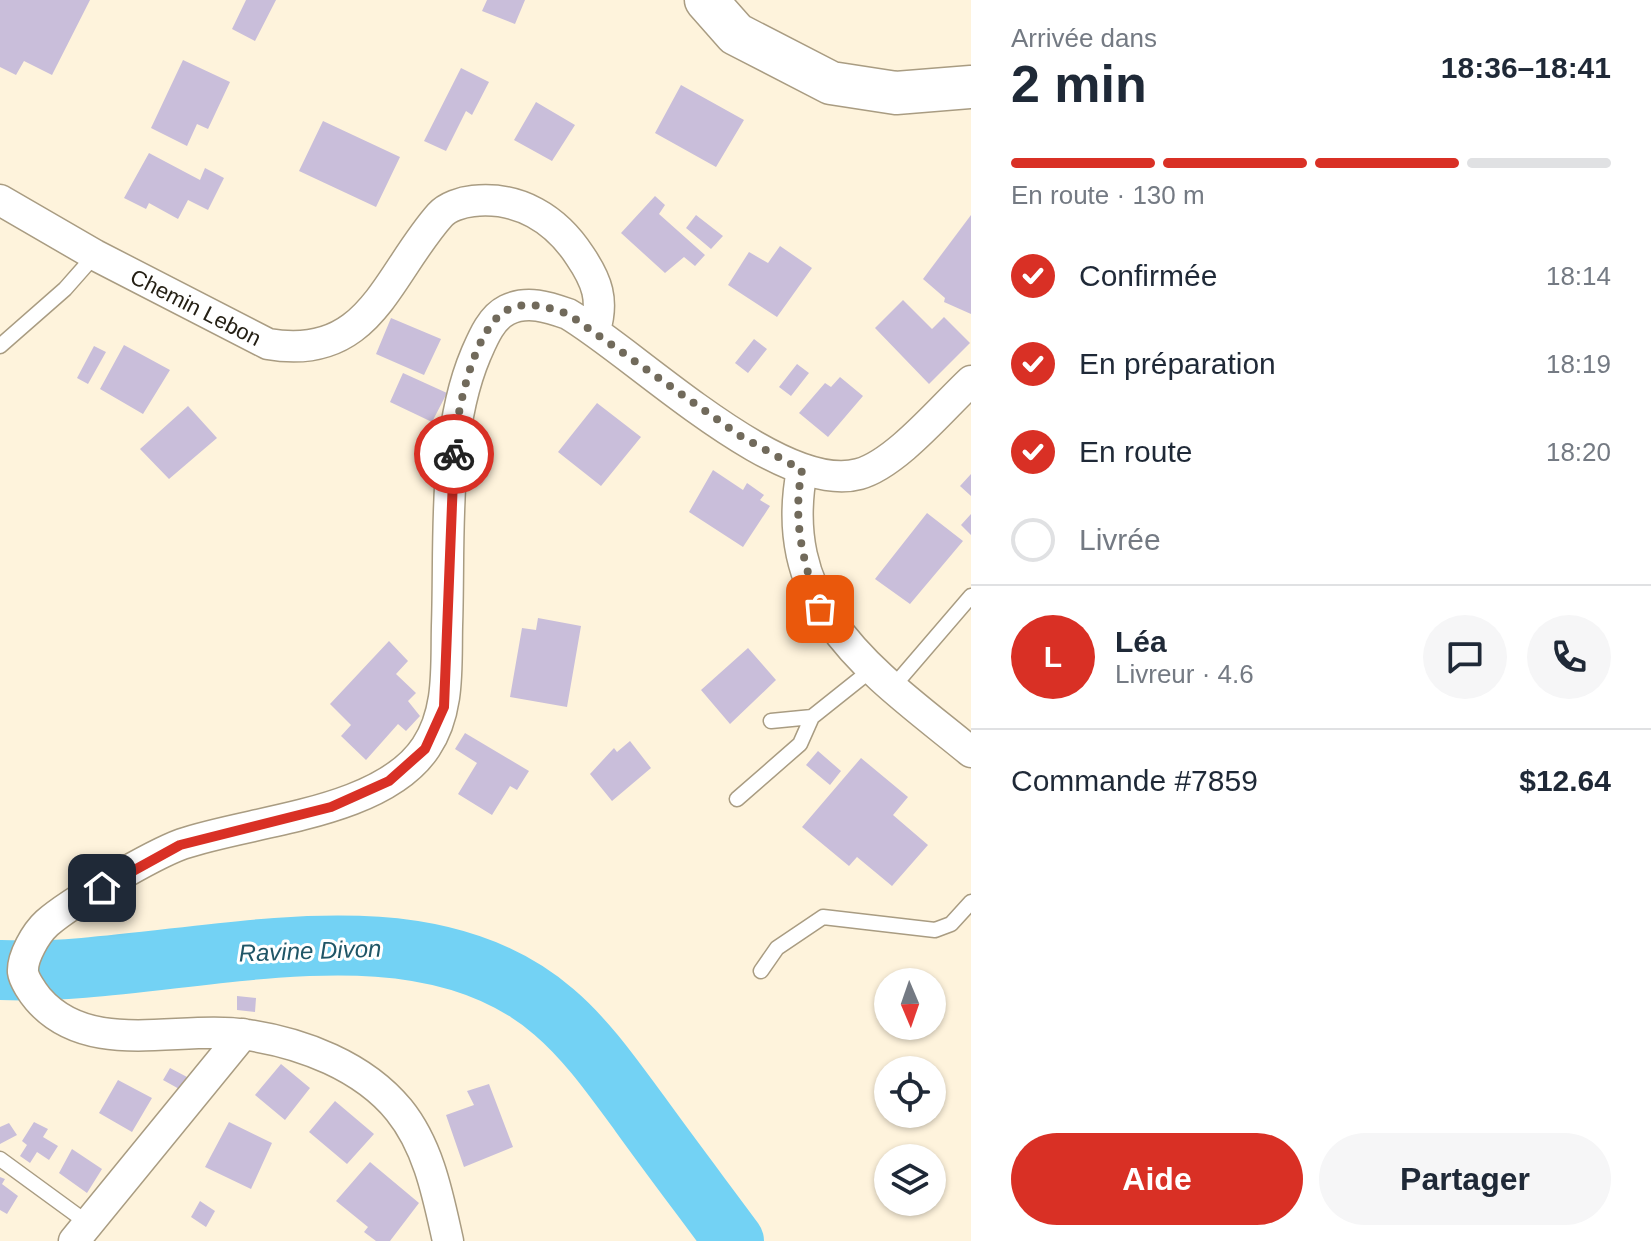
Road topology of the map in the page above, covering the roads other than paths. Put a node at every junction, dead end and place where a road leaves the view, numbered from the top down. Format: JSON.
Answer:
{"nodes":[{"id":1,"x":706,"y":0,"type":"edge"},
{"id":2,"x":971,"y":87,"type":"edge"},
{"id":3,"x":0,"y":200,"type":"edge"},
{"id":4,"x":95,"y":255,"type":"junction"},
{"id":5,"x":595,"y":330,"type":"junction"},
{"id":6,"x":0,"y":346,"type":"edge"},
{"id":7,"x":971,"y":381,"type":"edge"},
{"id":8,"x":802,"y":470,"type":"junction"},
{"id":9,"x":971,"y":596,"type":"edge"},
{"id":10,"x":882,"y":679,"type":"junction"},
{"id":11,"x":812,"y":717,"type":"junction"},
{"id":12,"x":771,"y":721,"type":"dead end"},
{"id":13,"x":971,"y":752,"type":"edge"},
{"id":14,"x":737,"y":799,"type":"dead end"},
{"id":15,"x":971,"y":902,"type":"edge"},
{"id":16,"x":761,"y":971,"type":"dead end"},
{"id":17,"x":243,"y":1034,"type":"junction"},
{"id":18,"x":0,"y":1159,"type":"edge"},
{"id":19,"x":82,"y":1232,"type":"edge"},
{"id":20,"x":448,"y":1241,"type":"edge"}],
"edges":[{"from":1,"to":2,"type":"main road"},
{"from":3,"to":4,"type":"street","name":"Chemin Lebon"},
{"from":4,"to":5,"type":"street","name":"Chemin Lebon"},
{"from":4,"to":6,"type":"lane"},
{"from":5,"to":8,"type":"street"},
{"from":5,"to":17,"type":"street"},
{"from":7,"to":8,"type":"street"},
{"from":8,"to":10,"type":"street"},
{"from":9,"to":10,"type":"lane"},
{"from":10,"to":11,"type":"lane"},
{"from":10,"to":13,"type":"street"},
{"from":11,"to":12,"type":"lane"},
{"from":11,"to":14,"type":"lane"},
{"from":15,"to":16,"type":"lane"},
{"from":17,"to":19,"type":"street"},
{"from":17,"to":20,"type":"street"},
{"from":18,"to":19,"type":"lane"}]}
